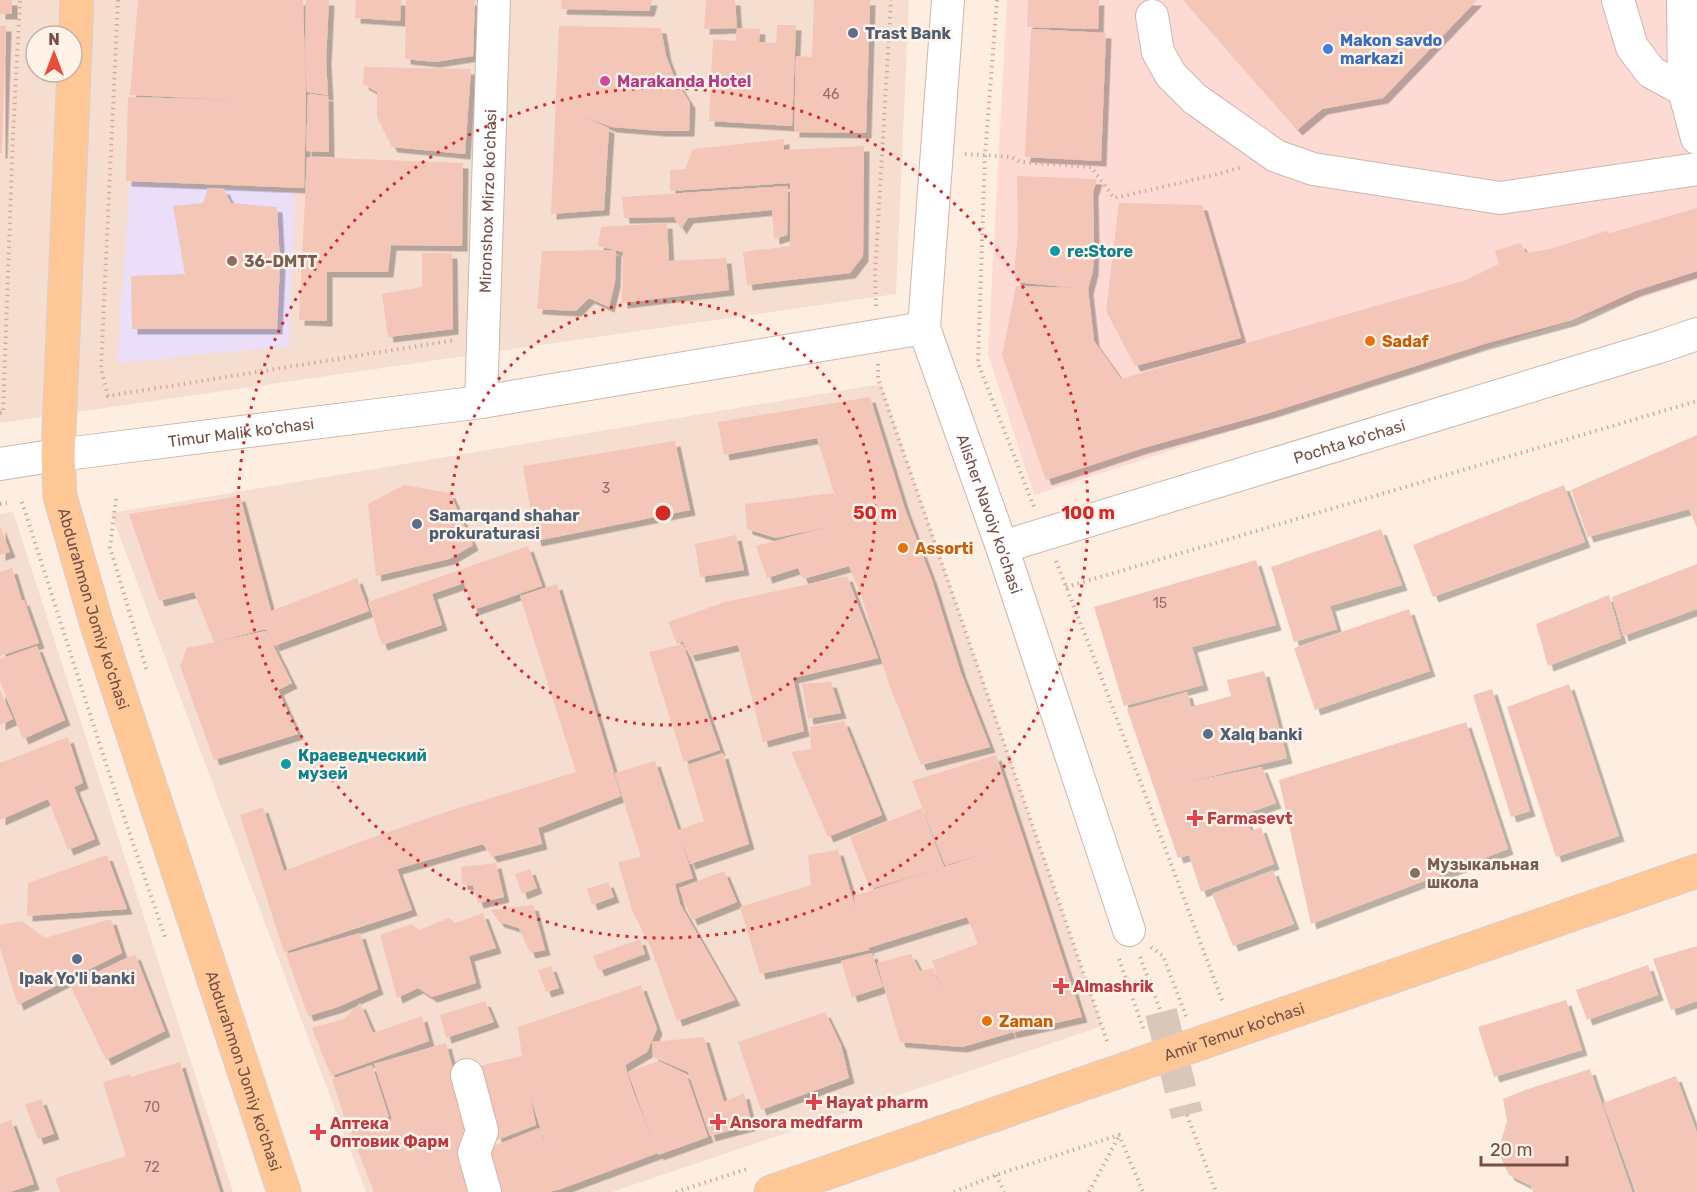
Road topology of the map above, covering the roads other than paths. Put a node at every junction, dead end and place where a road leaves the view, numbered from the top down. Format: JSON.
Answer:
{"nodes":[{"id":1,"x":77,"y":0,"type":"edge"},
{"id":2,"x":494,"y":0,"type":"edge"},
{"id":3,"x":948,"y":0,"type":"edge"},
{"id":4,"x":1618,"y":0,"type":"edge"},
{"id":5,"x":1683,"y":0,"type":"edge"},
{"id":6,"x":1152,"y":16,"type":"dead end"},
{"id":7,"x":1684,"y":90,"type":"junction"},
{"id":8,"x":1697,"y":138,"type":"edge"},
{"id":9,"x":1697,"y":169,"type":"edge"},
{"id":10,"x":924,"y":328,"type":"junction"},
{"id":11,"x":1697,"y":334,"type":"edge"},
{"id":12,"x":481,"y":402,"type":"junction"},
{"id":13,"x":58,"y":455,"type":"junction"},
{"id":14,"x":0,"y":464,"type":"edge"},
{"id":15,"x":1002,"y":547,"type":"junction"},
{"id":16,"x":1697,"y":871,"type":"edge"},
{"id":17,"x":1129,"y":930,"type":"road end"},
{"id":18,"x":467,"y":1075,"type":"dead end"},
{"id":19,"x":284,"y":1192,"type":"edge"},
{"id":20,"x":485,"y":1192,"type":"edge"},
{"id":21,"x":771,"y":1192,"type":"edge"}],
"edges":[{"from":1,"to":13,"type":"main road","name":"Abdurahmon Jomiy ko'chasi"},
{"from":2,"to":12,"type":"street","name":"Mironshox Mirzo ko'chasi"},
{"from":3,"to":10,"type":"street","name":"Alisher Navoiy ko'chasi"},
{"from":4,"to":7,"type":"street"},
{"from":5,"to":7,"type":"street"},
{"from":6,"to":9,"type":"street"},
{"from":7,"to":8,"type":"street"},
{"from":10,"to":12,"type":"street","name":"Timur Malik ko'chasi"},
{"from":10,"to":15,"type":"street","name":"Alisher Navoiy ko'chasi"},
{"from":11,"to":15,"type":"street","name":"Pochta ko'chasi"},
{"from":12,"to":13,"type":"street","name":"Timur Malik ko'chasi"},
{"from":13,"to":14,"type":"street","name":"Timur Malik ko'chasi"},
{"from":13,"to":19,"type":"main road","name":"Abdurahmon Jomiy ko'chasi"},
{"from":15,"to":17,"type":"street","name":"Alisher Navoiy ko'chasi"},
{"from":16,"to":21,"type":"main road","name":"Amir Temur ko'chasi"},
{"from":18,"to":20,"type":"street"}]}
